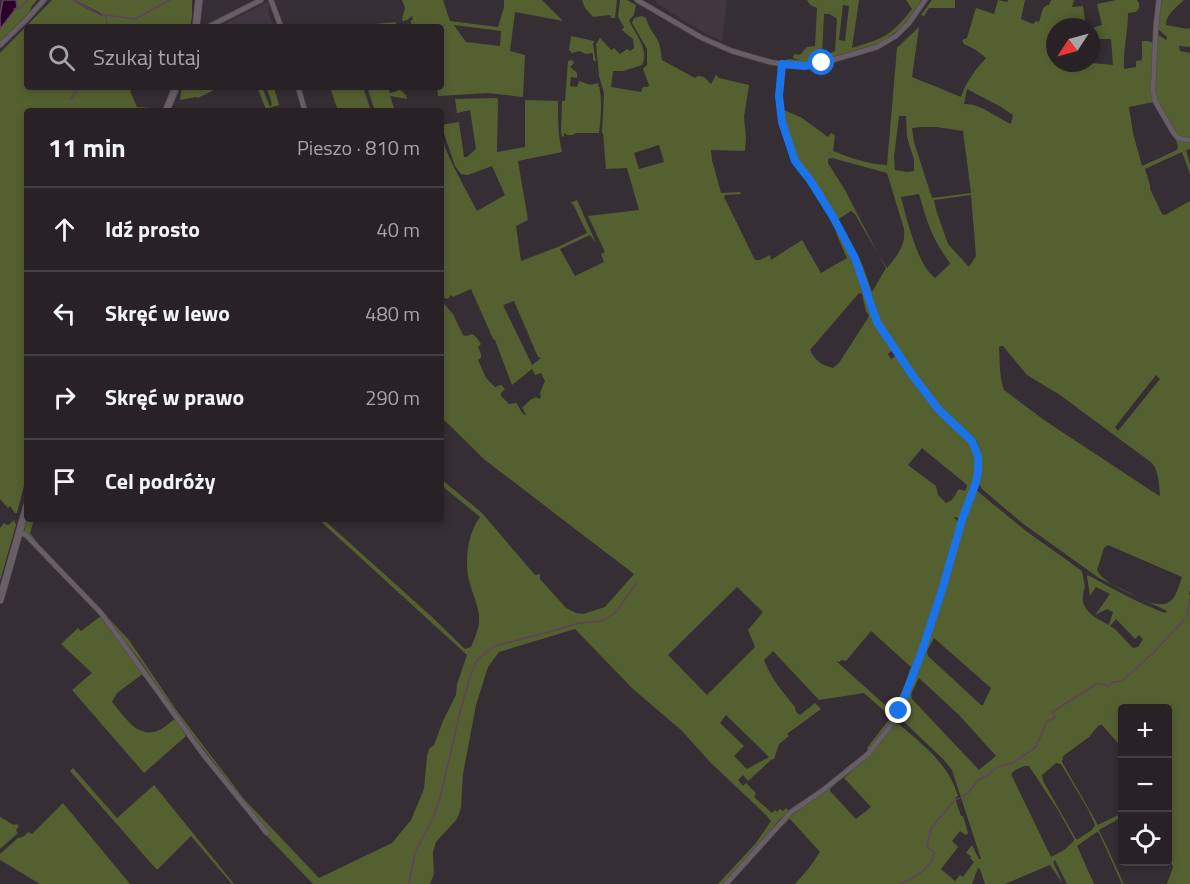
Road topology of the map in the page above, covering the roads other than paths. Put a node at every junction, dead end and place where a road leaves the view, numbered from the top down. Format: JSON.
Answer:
{"nodes":[{"id":1,"x":44,"y":0,"type":"edge"},
{"id":2,"x":199,"y":0,"type":"edge"},
{"id":3,"x":261,"y":0,"type":"edge"},
{"id":4,"x":271,"y":0,"type":"edge"},
{"id":5,"x":638,"y":0,"type":"edge"},
{"id":6,"x":926,"y":0,"type":"edge"},
{"id":7,"x":1159,"y":0,"type":"edge"},
{"id":8,"x":196,"y":24,"type":"edge"},
{"id":9,"x":214,"y":24,"type":"edge"},
{"id":10,"x":280,"y":24,"type":"edge"},
{"id":11,"x":0,"y":45,"type":"edge"},
{"id":12,"x":782,"y":64,"type":"junction"},
{"id":13,"x":175,"y":90,"type":"edge"},
{"id":14,"x":299,"y":90,"type":"edge"},
{"id":15,"x":167,"y":108,"type":"edge"},
{"id":16,"x":303,"y":108,"type":"edge"},
{"id":17,"x":1188,"y":140,"type":"dead end"},
{"id":18,"x":24,"y":514,"type":"edge"},
{"id":19,"x":19,"y":531,"type":"junction"},
{"id":20,"x":0,"y":600,"type":"edge"},
{"id":21,"x":267,"y":833,"type":"dead end"},
{"id":22,"x":726,"y":884,"type":"edge"}],
"edges":[{"from":1,"to":11,"type":"street"},
{"from":2,"to":8,"type":"main road"},
{"from":3,"to":9,"type":"street"},
{"from":4,"to":10,"type":"street"},
{"from":5,"to":12,"type":"street"},
{"from":6,"to":12,"type":"street"},
{"from":7,"to":17,"type":"street"},
{"from":12,"to":22,"type":"street"},
{"from":13,"to":15,"type":"main road"},
{"from":14,"to":16,"type":"street"},
{"from":18,"to":19,"type":"main road"},
{"from":19,"to":20,"type":"main road"},
{"from":19,"to":21,"type":"street"}]}
